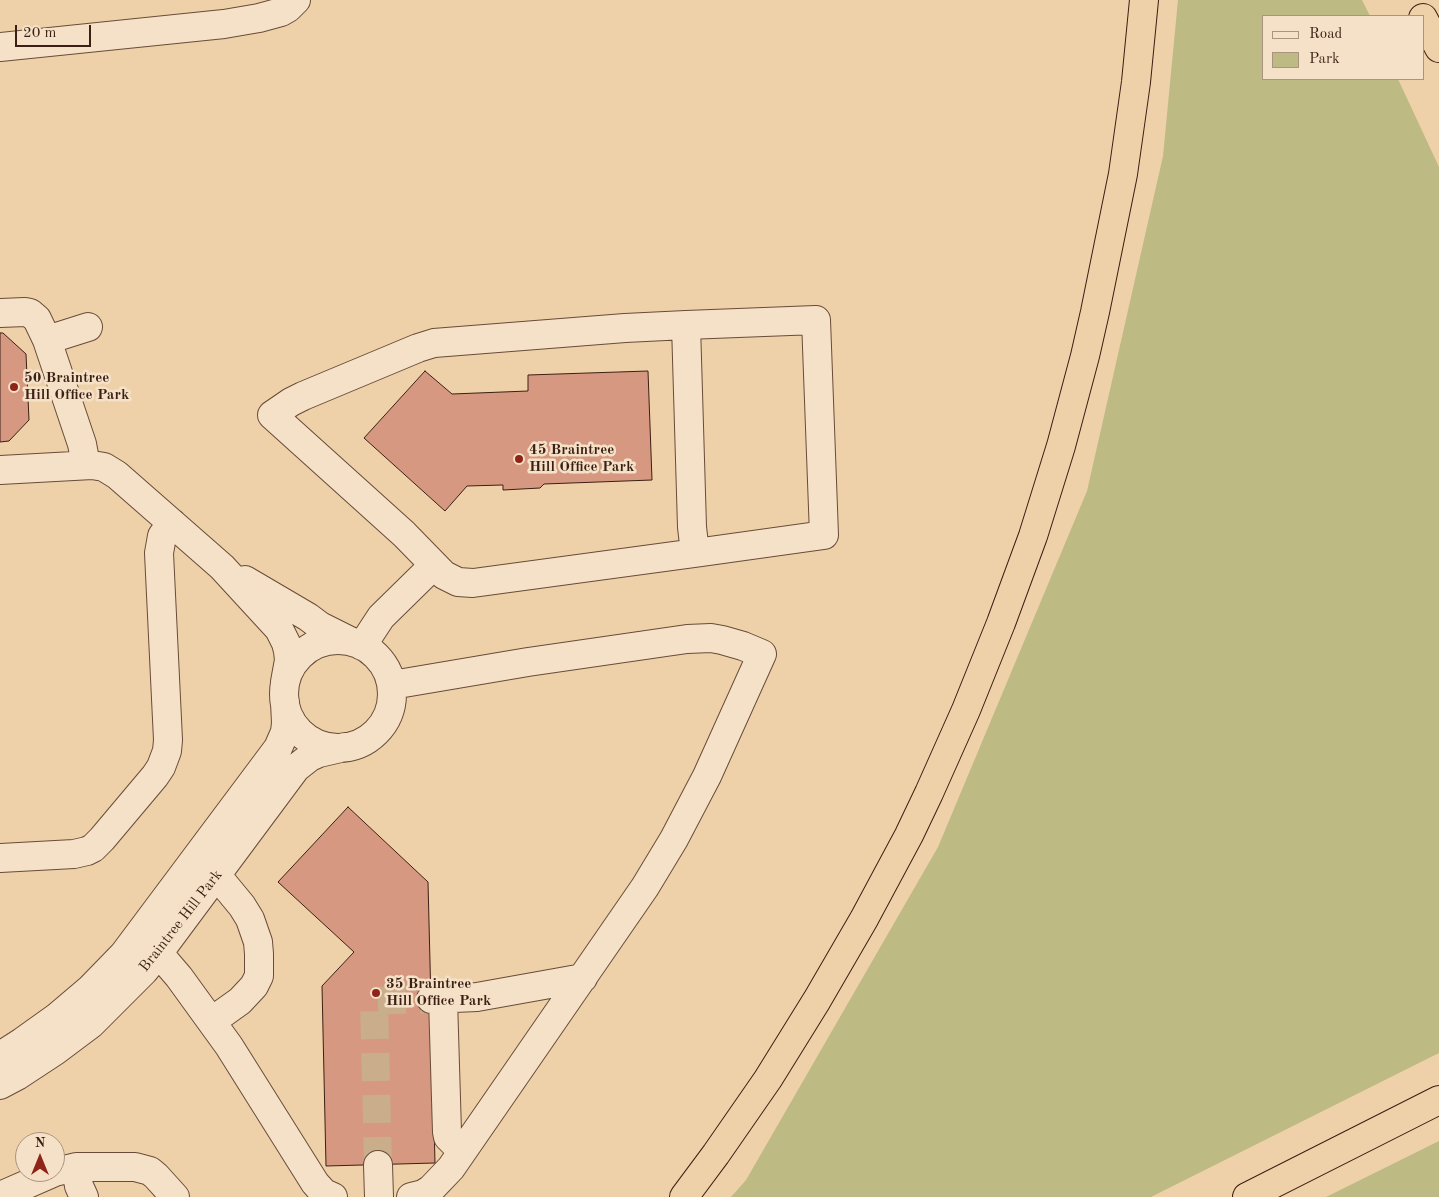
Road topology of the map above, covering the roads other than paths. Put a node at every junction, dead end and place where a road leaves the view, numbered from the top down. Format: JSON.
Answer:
{"nodes":[{"id":1,"x":296,"y":0,"type":"edge"},
{"id":2,"x":1144,"y":0,"type":"edge"},
{"id":3,"x":1413,"y":0,"type":"edge"},
{"id":4,"x":1421,"y":15,"type":"edge"},
{"id":5,"x":1424,"y":21,"type":"edge"},
{"id":6,"x":0,"y":48,"type":"edge"},
{"id":7,"x":1439,"y":48,"type":"edge"},
{"id":8,"x":0,"y":313,"type":"edge"},
{"id":9,"x":686,"y":325,"type":"junction"},
{"id":10,"x":88,"y":327,"type":"dead end"},
{"id":11,"x":47,"y":340,"type":"junction"},
{"id":12,"x":86,"y":465,"type":"junction"},
{"id":13,"x":2,"y":469,"type":"edge"},
{"id":14,"x":172,"y":523,"type":"junction"},
{"id":15,"x":695,"y":553,"type":"junction"},
{"id":16,"x":434,"y":565,"type":"junction"},
{"id":17,"x":222,"y":567,"type":"junction"},
{"id":18,"x":358,"y":644,"type":"junction"},
{"id":19,"x":392,"y":685,"type":"junction"},
{"id":20,"x":285,"y":692,"type":"junction"},
{"id":21,"x":345,"y":747,"type":"junction"},
{"id":22,"x":0,"y":858,"type":"edge"},
{"id":23,"x":204,"y":869,"type":"junction"},
{"id":24,"x":147,"y":946,"type":"junction"},
{"id":25,"x":583,"y":978,"type":"junction"},
{"id":26,"x":212,"y":1021,"type":"junction"},
{"id":27,"x":0,"y":1056,"type":"edge"},
{"id":28,"x":0,"y":1085,"type":"edge"},
{"id":29,"x":1439,"y":1100,"type":"edge"},
{"id":30,"x":463,"y":1150,"type":"junction"},
{"id":31,"x":378,"y":1165,"type":"tunnel mouth"},
{"id":32,"x":65,"y":1170,"type":"edge"},
{"id":33,"x":65,"y":1173,"type":"edge"},
{"id":34,"x":36,"y":1182,"type":"edge"},
{"id":35,"x":5,"y":1196,"type":"edge"},
{"id":36,"x":84,"y":1197,"type":"edge"},
{"id":37,"x":175,"y":1197,"type":"edge"},
{"id":38,"x":333,"y":1197,"type":"edge"},
{"id":39,"x":378,"y":1197,"type":"edge"},
{"id":40,"x":410,"y":1197,"type":"edge"},
{"id":41,"x":684,"y":1197,"type":"edge"},
{"id":42,"x":1247,"y":1197,"type":"edge"}],
"edges":[{"from":1,"to":6,"type":"street"},
{"from":2,"to":41,"type":"highway"},
{"from":3,"to":4,"type":"highway"},
{"from":5,"to":7,"type":"highway"},
{"from":8,"to":11,"type":"street"},
{"from":9,"to":15,"type":"street"},
{"from":9,"to":15,"type":"street"},
{"from":9,"to":16,"type":"street"},
{"from":10,"to":11,"type":"street"},
{"from":11,"to":12,"type":"street"},
{"from":12,"to":13,"type":"street"},
{"from":12,"to":14,"type":"street"},
{"from":14,"to":17,"type":"street"},
{"from":14,"to":22,"type":"street"},
{"from":15,"to":16,"type":"street"},
{"from":16,"to":18,"type":"street"},
{"from":17,"to":18,"type":"street"},
{"from":17,"to":20,"type":"street"},
{"from":18,"to":19,"type":"street"},
{"from":18,"to":20,"type":"street","name":"Braintree Hill Park"},
{"from":19,"to":21,"type":"street","name":"Braintree Hill Park"},
{"from":19,"to":25,"type":"street"},
{"from":20,"to":21,"type":"street","name":"Braintree Hill Park"},
{"from":20,"to":23,"type":"street","name":"Braintree Hill Park"},
{"from":21,"to":23,"type":"street","name":"Braintree Hill Park"},
{"from":23,"to":24,"type":"street","name":"Braintree Hill Park"},
{"from":23,"to":26,"type":"street"},
{"from":24,"to":26,"type":"street"},
{"from":24,"to":27,"type":"street","name":"Braintree Hill Park"},
{"from":24,"to":28,"type":"street","name":"Braintree Hill Park"},
{"from":25,"to":30,"type":"street"},
{"from":25,"to":30,"type":"street"},
{"from":26,"to":38,"type":"street"},
{"from":29,"to":42,"type":"highway"},
{"from":30,"to":40,"type":"street"},
{"from":31,"to":39,"type":"street"},
{"from":32,"to":37,"type":"street"},
{"from":33,"to":36,"type":"street"},
{"from":34,"to":35,"type":"street"}]}
